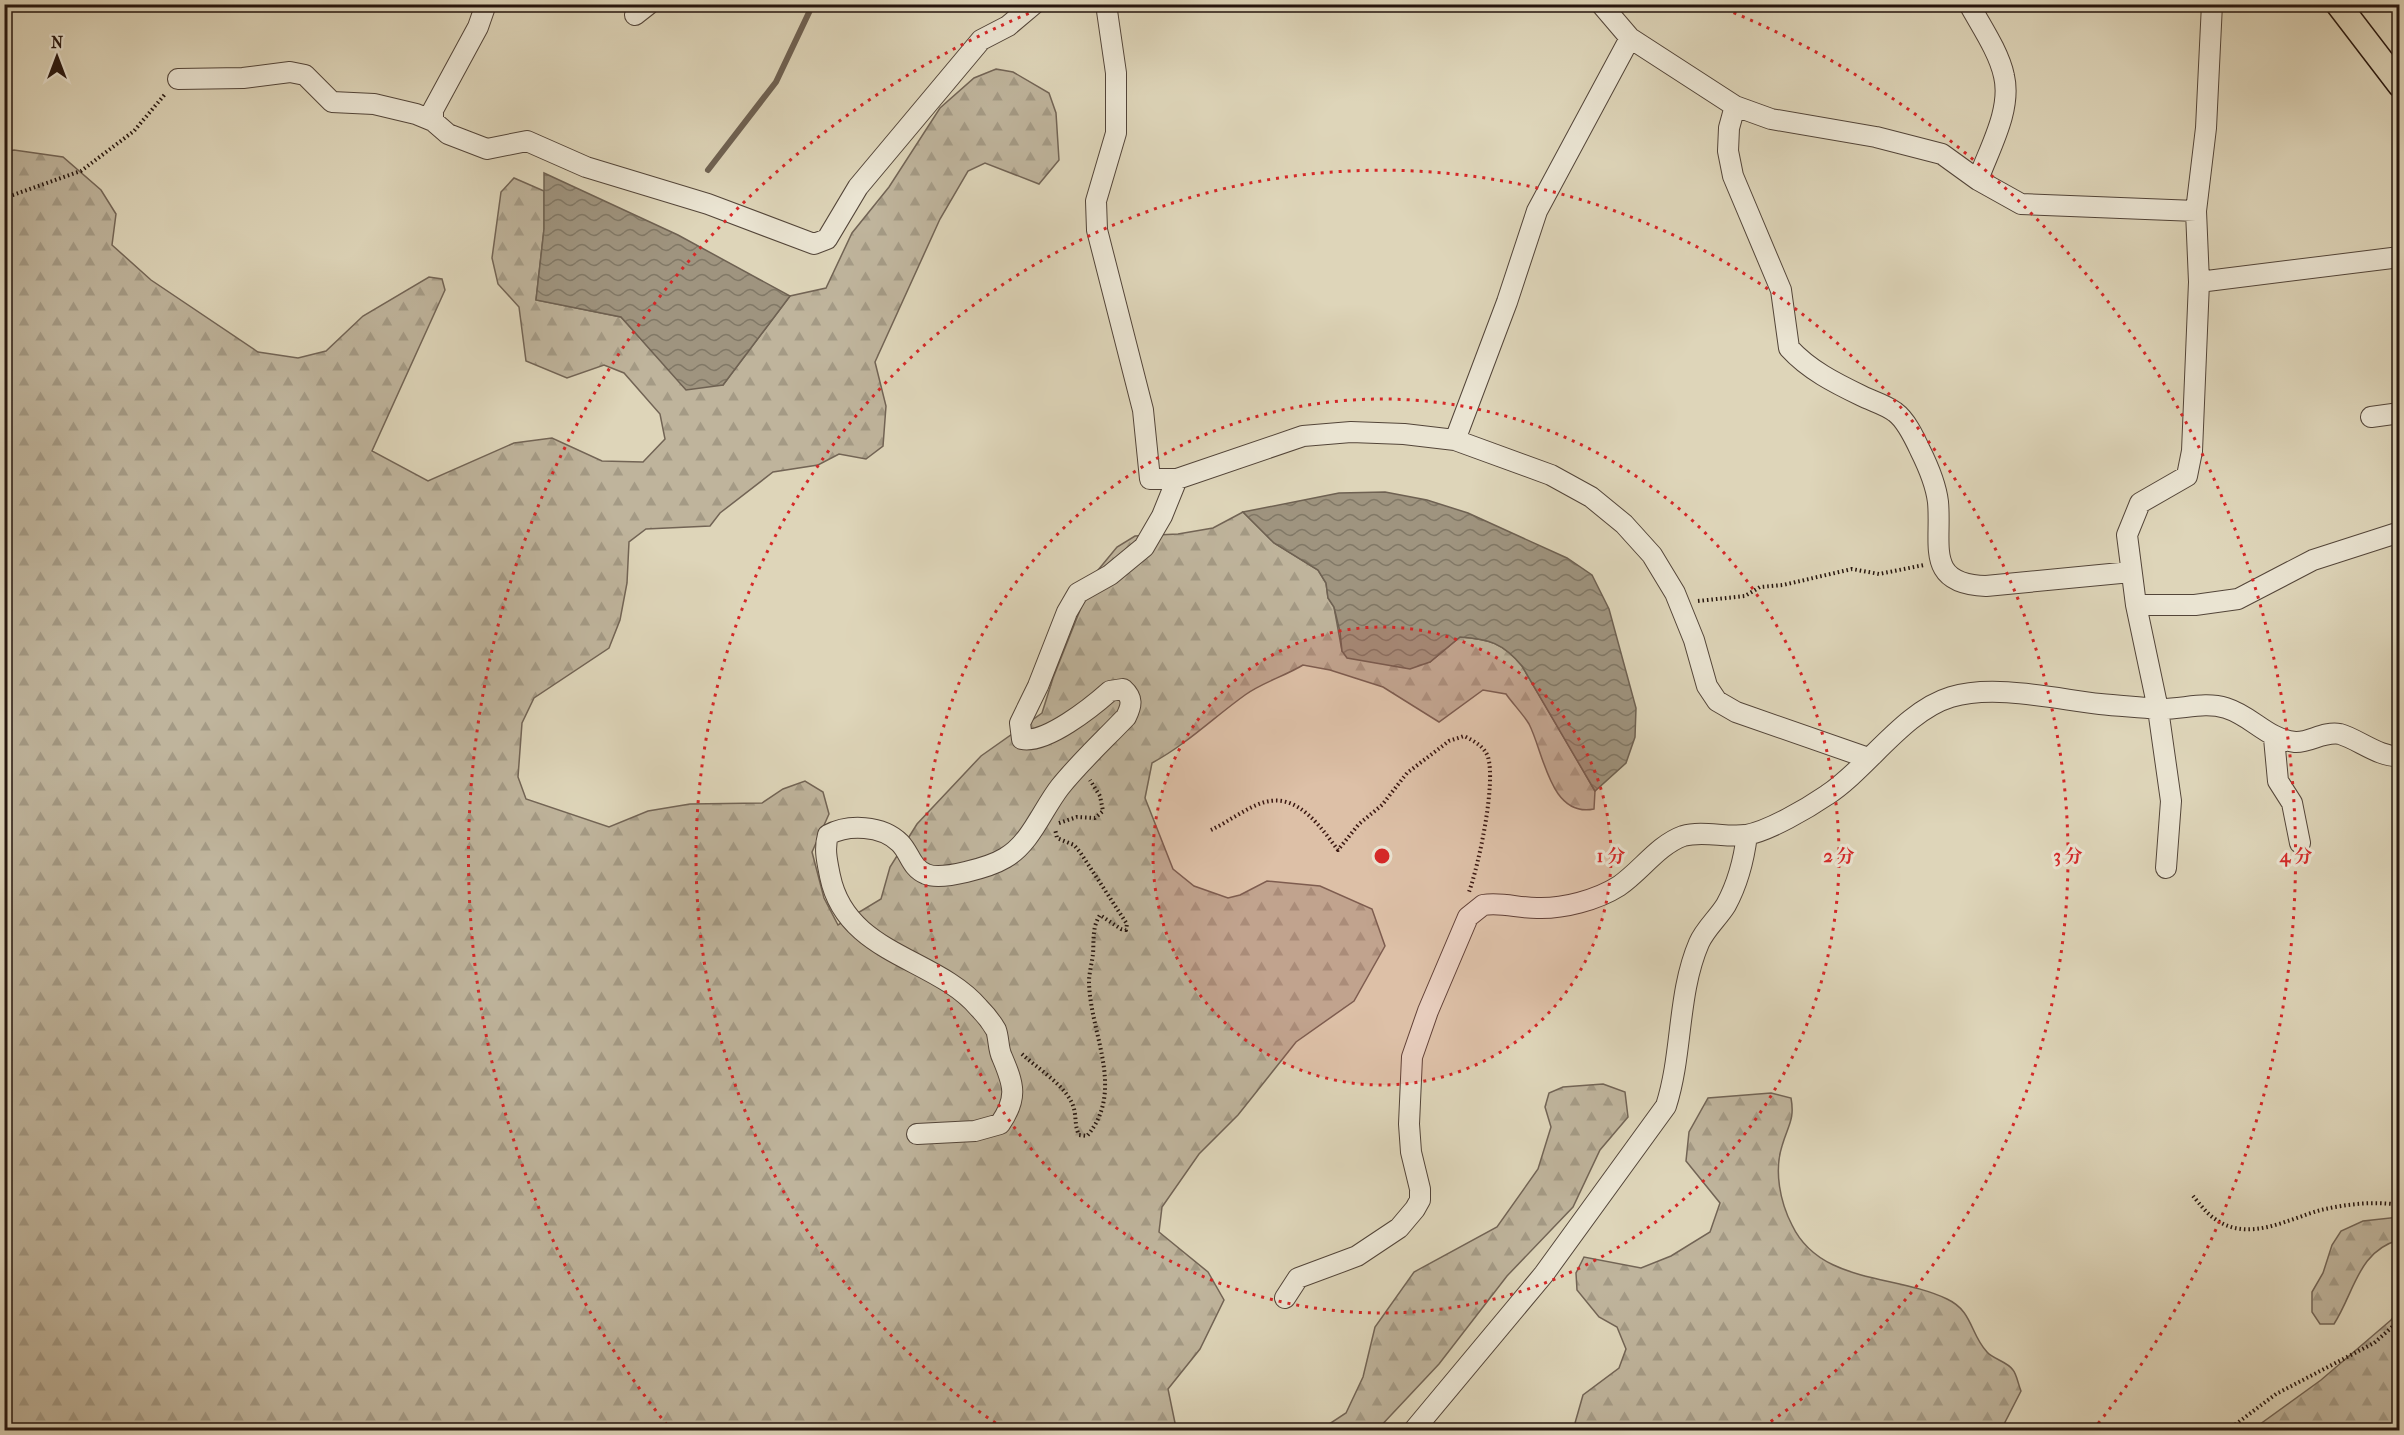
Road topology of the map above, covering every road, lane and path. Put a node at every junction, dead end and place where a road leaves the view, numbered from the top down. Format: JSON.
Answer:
{"nodes":[{"id":1,"x":486,"y":4,"type":"edge"},
{"id":2,"x":1035,"y":4,"type":"edge"},
{"id":3,"x":1106,"y":4,"type":"edge"},
{"id":4,"x":1601,"y":4,"type":"edge"},
{"id":5,"x":1969,"y":4,"type":"edge"},
{"id":6,"x":2212,"y":4,"type":"edge"},
{"id":7,"x":2338,"y":4,"type":"edge"},
{"id":8,"x":1630,"y":38,"type":"junction"},
{"id":9,"x":178,"y":80,"type":"joint"},
{"id":10,"x":2400,"y":86,"type":"edge"},
{"id":11,"x":1735,"y":106,"type":"junction"},
{"id":12,"x":433,"y":121,"type":"junction"},
{"id":13,"x":1978,"y":180,"type":"junction"},
{"id":14,"x":4,"y":198,"type":"edge"},
{"id":15,"x":2196,"y":211,"type":"junction"},
{"id":16,"x":2400,"y":257,"type":"edge"},
{"id":17,"x":2199,"y":282,"type":"junction"},
{"id":18,"x":2400,"y":413,"type":"edge"},
{"id":19,"x":2371,"y":417,"type":"dead end"},
{"id":20,"x":1455,"y":440,"type":"junction"},
{"id":21,"x":1177,"y":479,"type":"junction"},
{"id":22,"x":2400,"y":532,"type":"edge"},
{"id":23,"x":1940,"y":563,"type":"junction"},
{"id":24,"x":2131,"y":573,"type":"junction"},
{"id":25,"x":1679,"y":604,"type":"junction"},
{"id":26,"x":2136,"y":605,"type":"junction"},
{"id":27,"x":2158,"y":709,"type":"junction"},
{"id":28,"x":2274,"y":738,"type":"junction"},
{"id":29,"x":2400,"y":756,"type":"edge"},
{"id":30,"x":1868,"y":758,"type":"junction"},
{"id":31,"x":1075,"y":768,"type":"junction"},
{"id":32,"x":1211,"y":830,"type":"dead end"},
{"id":33,"x":1747,"y":835,"type":"junction"},
{"id":34,"x":2300,"y":843,"type":"dead end"},
{"id":35,"x":2166,"y":867,"type":"dead end"},
{"id":36,"x":1475,"y":909,"type":"junction"},
{"id":37,"x":1021,"y":1053,"type":"dead end"},
{"id":38,"x":917,"y":1134,"type":"dead end"},
{"id":39,"x":2193,"y":1196,"type":"dead end"},
{"id":40,"x":2400,"y":1205,"type":"edge"},
{"id":41,"x":1285,"y":1298,"type":"dead end"},
{"id":42,"x":2400,"y":1320,"type":"edge"},
{"id":43,"x":1414,"y":1431,"type":"edge"},
{"id":44,"x":2228,"y":1431,"type":"edge"}],
"edges":[{"from":1,"to":12,"type":"street"},
{"from":2,"to":12,"type":"street"},
{"from":3,"to":21,"type":"street"},
{"from":4,"to":8,"type":"street"},
{"from":5,"to":13,"type":"street"},
{"from":6,"to":15,"type":"street"},
{"from":7,"to":10,"type":"main road"},
{"from":8,"to":11,"type":"street"},
{"from":8,"to":20,"type":"street"},
{"from":9,"to":12,"type":"street"},
{"from":9,"to":14,"type":"path"},
{"from":11,"to":13,"type":"street"},
{"from":11,"to":23,"type":"street"},
{"from":13,"to":15,"type":"street"},
{"from":15,"to":17,"type":"street"},
{"from":16,"to":17,"type":"street"},
{"from":17,"to":24,"type":"street"},
{"from":18,"to":19,"type":"street"},
{"from":20,"to":21,"type":"street"},
{"from":20,"to":25,"type":"street"},
{"from":21,"to":31,"type":"street"},
{"from":22,"to":26,"type":"street"},
{"from":23,"to":24,"type":"street"},
{"from":23,"to":25,"type":"path"},
{"from":24,"to":26,"type":"street"},
{"from":25,"to":30,"type":"street"},
{"from":26,"to":27,"type":"street"},
{"from":27,"to":28,"type":"street"},
{"from":27,"to":30,"type":"street"},
{"from":27,"to":35,"type":"street"},
{"from":28,"to":29,"type":"street"},
{"from":28,"to":34,"type":"street"},
{"from":30,"to":33,"type":"street"},
{"from":31,"to":37,"type":"path"},
{"from":31,"to":38,"type":"street"},
{"from":32,"to":36,"type":"path"},
{"from":33,"to":36,"type":"street"},
{"from":33,"to":43,"type":"street"},
{"from":36,"to":41,"type":"street"},
{"from":39,"to":40,"type":"path"},
{"from":42,"to":44,"type":"path"}]}
